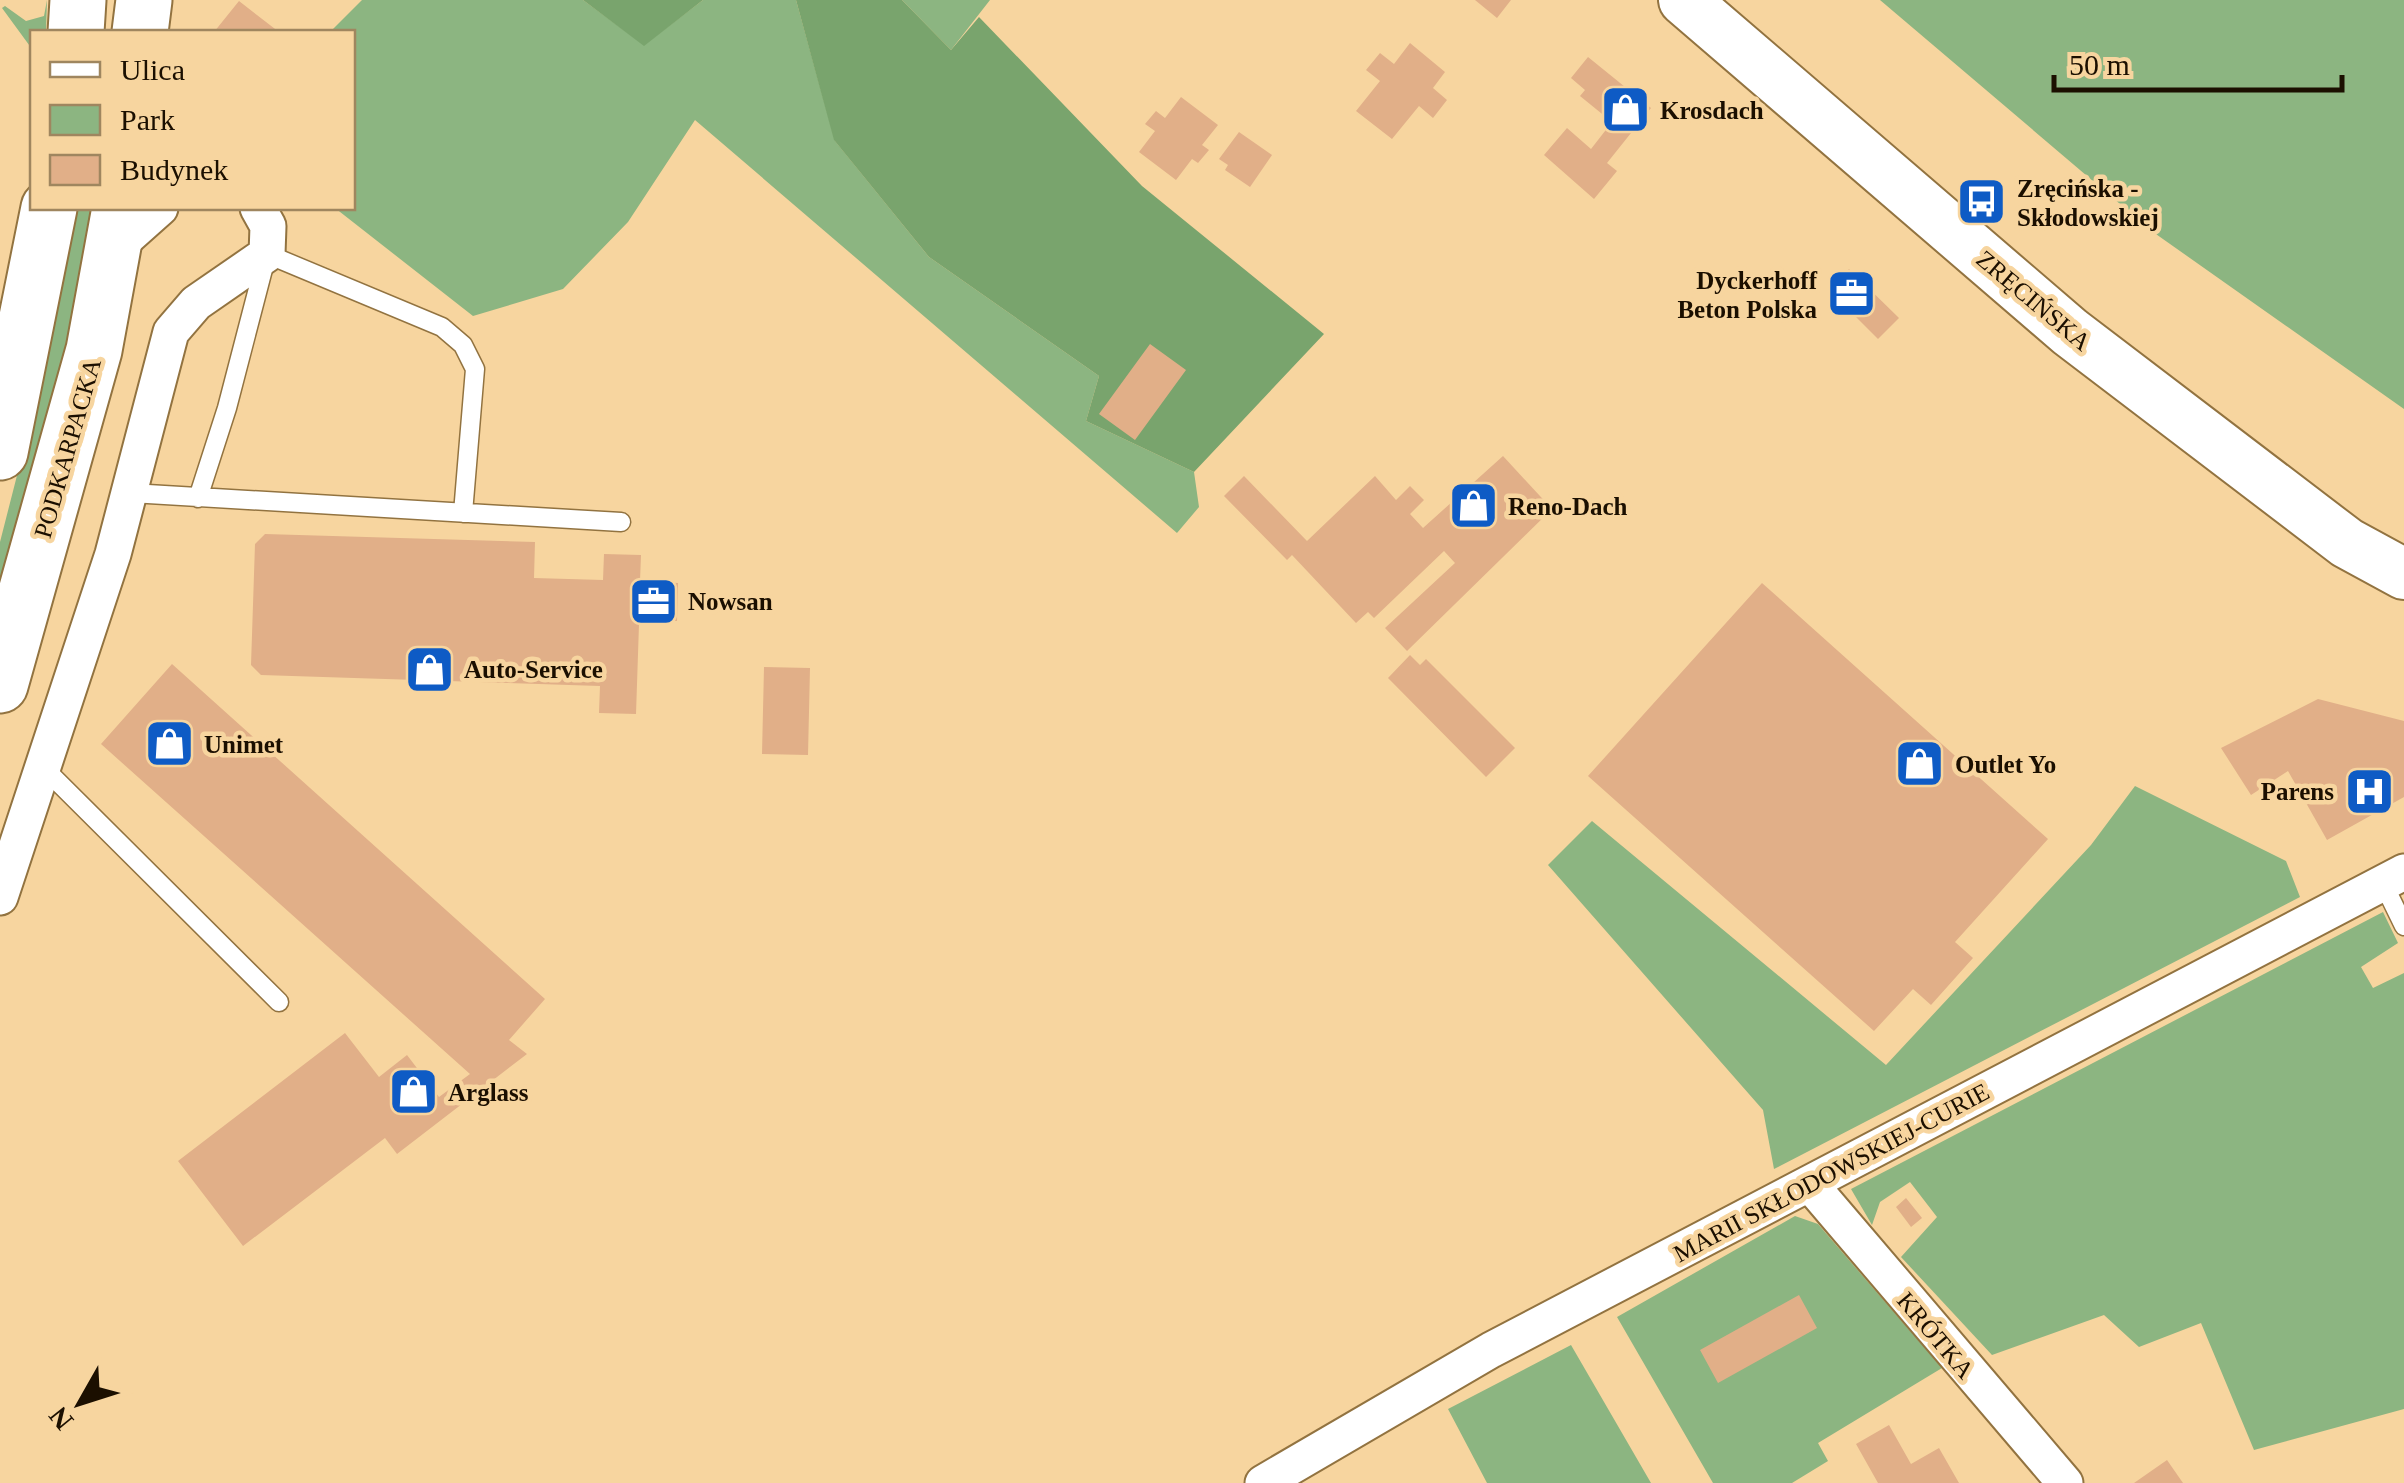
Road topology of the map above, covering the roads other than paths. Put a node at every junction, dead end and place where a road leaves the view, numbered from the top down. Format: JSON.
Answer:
{"nodes":[{"id":1,"x":78,"y":0,"type":"edge"},
{"id":2,"x":144,"y":0,"type":"edge"},
{"id":3,"x":1684,"y":0,"type":"edge"},
{"id":4,"x":76,"y":30,"type":"edge"},
{"id":5,"x":140,"y":30,"type":"edge"},
{"id":6,"x":49,"y":210,"type":"edge"},
{"id":7,"x":156,"y":210,"type":"edge"},
{"id":8,"x":259,"y":210,"type":"edge"},
{"id":9,"x":118,"y":228,"type":"edge"},
{"id":10,"x":267,"y":254,"type":"junction"},
{"id":11,"x":0,"y":452,"type":"edge"},
{"id":12,"x":131,"y":493,"type":"junction"},
{"id":13,"x":198,"y":498,"type":"junction"},
{"id":14,"x":463,"y":513,"type":"junction"},
{"id":15,"x":622,"y":522,"type":"dead end"},
{"id":16,"x":2404,"y":574,"type":"edge"},
{"id":17,"x":0,"y":685,"type":"edge"},
{"id":18,"x":43,"y":767,"type":"junction"},
{"id":19,"x":2393,"y":877,"type":"edge"},
{"id":20,"x":0,"y":896,"type":"edge"},
{"id":21,"x":2404,"y":926,"type":"edge"},
{"id":22,"x":279,"y":1002,"type":"dead end"},
{"id":23,"x":1810,"y":1184,"type":"junction"},
{"id":24,"x":1285,"y":1477,"type":"edge"},
{"id":25,"x":2065,"y":1483,"type":"edge"}],
"edges":[{"from":1,"to":4,"type":"main road"},
{"from":2,"to":5,"type":"main road"},
{"from":3,"to":16,"type":"street","name":"ZRĘCIŃSKA"},
{"from":6,"to":11,"type":"main road"},
{"from":7,"to":9,"type":"street"},
{"from":8,"to":10,"type":"street"},
{"from":9,"to":17,"type":"main road","name":"PODKARPACKA"},
{"from":10,"to":12,"type":"street"},
{"from":10,"to":13,"type":"lane"},
{"from":10,"to":14,"type":"lane"},
{"from":12,"to":13,"type":"lane"},
{"from":12,"to":18,"type":"street"},
{"from":13,"to":14,"type":"lane"},
{"from":14,"to":15,"type":"lane"},
{"from":18,"to":20,"type":"street"},
{"from":18,"to":22,"type":"lane"},
{"from":19,"to":21,"type":"lane"},
{"from":19,"to":23,"type":"street","name":"MARII SKŁODOWSKIEJ-CURIE"},
{"from":23,"to":24,"type":"street","name":"MARII SKŁODOWSKIEJ-CURIE"},
{"from":23,"to":25,"type":"street","name":"KRÓTKA"}]}
